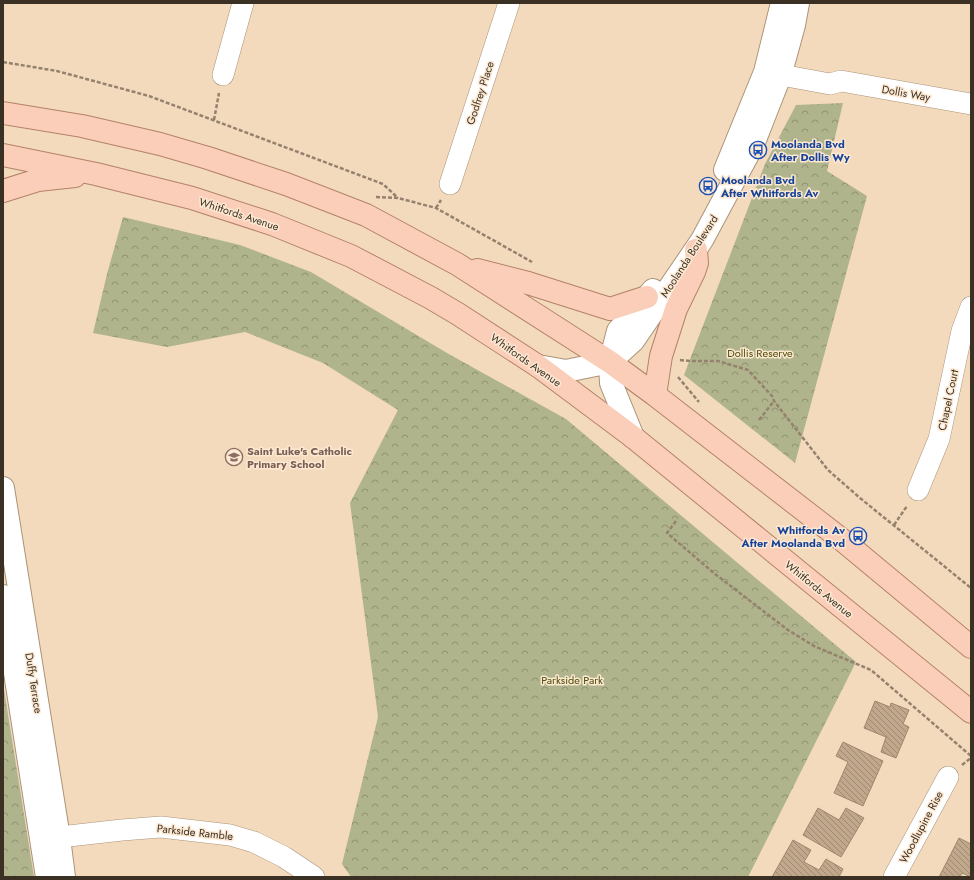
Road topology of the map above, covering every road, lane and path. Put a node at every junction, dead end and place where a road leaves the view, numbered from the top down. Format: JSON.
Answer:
{"nodes":[{"id":1,"x":243,"y":3,"type":"edge"},
{"id":2,"x":509,"y":3,"type":"edge"},
{"id":3,"x":782,"y":3,"type":"edge"},
{"id":4,"x":798,"y":3,"type":"edge"},
{"id":5,"x":3,"y":62,"type":"edge"},
{"id":6,"x":774,"y":67,"type":"junction"},
{"id":7,"x":223,"y":75,"type":"joint"},
{"id":8,"x":971,"y":104,"type":"edge"},
{"id":9,"x":3,"y":113,"type":"edge"},
{"id":10,"x":214,"y":120,"type":"junction"},
{"id":11,"x":3,"y":155,"type":"edge"},
{"id":12,"x":96,"y":174,"type":"junction"},
{"id":13,"x":450,"y":184,"type":"dead end"},
{"id":14,"x":3,"y":191,"type":"edge"},
{"id":15,"x":398,"y":198,"type":"dead end"},
{"id":16,"x":696,"y":250,"type":"junction"},
{"id":17,"x":457,"y":264,"type":"junction"},
{"id":18,"x":647,"y":298,"type":"junction"},
{"id":19,"x":971,"y":307,"type":"edge"},
{"id":20,"x":677,"y":360,"type":"dead end"},
{"id":21,"x":610,"y":362,"type":"junction"},
{"id":22,"x":538,"y":366,"type":"junction"},
{"id":23,"x":656,"y":395,"type":"junction"},
{"id":24,"x":774,"y":401,"type":"junction"},
{"id":25,"x":759,"y":420,"type":"dead end"},
{"id":26,"x":633,"y":437,"type":"junction"},
{"id":27,"x":3,"y":488,"type":"edge"},
{"id":28,"x":918,"y":490,"type":"joint"},
{"id":29,"x":676,"y":521,"type":"dead end"},
{"id":30,"x":894,"y":525,"type":"junction"},
{"id":31,"x":971,"y":588,"type":"edge"},
{"id":32,"x":3,"y":596,"type":"edge"},
{"id":33,"x":971,"y":647,"type":"edge"},
{"id":34,"x":971,"y":712,"type":"edge"},
{"id":35,"x":971,"y":756,"type":"edge"},
{"id":36,"x":948,"y":777,"type":"dead end"},
{"id":37,"x":50,"y":838,"type":"junction"},
{"id":38,"x":48,"y":877,"type":"edge"},
{"id":39,"x":64,"y":877,"type":"edge"},
{"id":40,"x":314,"y":877,"type":"edge"},
{"id":41,"x":894,"y":877,"type":"edge"}],
"edges":[{"from":1,"to":7,"type":"street"},
{"from":2,"to":13,"type":"street","name":"Godfrey Place"},
{"from":3,"to":6,"type":"street","name":"Moolanda Boulevard"},
{"from":4,"to":6,"type":"street","name":"Moolanda Boulevard"},
{"from":5,"to":10,"type":"path"},
{"from":6,"to":8,"type":"street","name":"Dollis Way"},
{"from":6,"to":16,"type":"street","name":"Moolanda Boulevard"},
{"from":6,"to":18,"type":"street","name":"Moolanda Boulevard"},
{"from":7,"to":10,"type":"path"},
{"from":9,"to":17,"type":"main road"},
{"from":10,"to":15,"type":"path"},
{"from":11,"to":12,"type":"main road","name":"Whitfords Avenue"},
{"from":12,"to":14,"type":"main road"},
{"from":12,"to":22,"type":"main road","name":"Whitfords Avenue"},
{"from":16,"to":21,"type":"street","name":"Moolanda Boulevard"},
{"from":16,"to":23,"type":"main road"},
{"from":17,"to":18,"type":"main road"},
{"from":17,"to":21,"type":"main road"},
{"from":18,"to":21,"type":"street","name":"Moolanda Boulevard"},
{"from":19,"to":28,"type":"street","name":"Chapel Court"},
{"from":20,"to":24,"type":"path"},
{"from":21,"to":22,"type":"street"},
{"from":21,"to":23,"type":"main road"},
{"from":21,"to":26,"type":"street","name":"Moolanda Boulevard"},
{"from":22,"to":26,"type":"main road","name":"Whitfords Avenue"},
{"from":23,"to":33,"type":"main road"},
{"from":24,"to":25,"type":"path"},
{"from":24,"to":30,"type":"path"},
{"from":26,"to":34,"type":"main road","name":"Whitfords Avenue"},
{"from":27,"to":37,"type":"street","name":"Duffy Terrace"},
{"from":28,"to":30,"type":"path"},
{"from":29,"to":35,"type":"path"},
{"from":30,"to":31,"type":"path"},
{"from":32,"to":37,"type":"street","name":"Duffy Terrace"},
{"from":36,"to":41,"type":"street","name":"Woodlupine Rise"},
{"from":37,"to":38,"type":"street","name":"Duffy Terrace"},
{"from":37,"to":39,"type":"street","name":"Duffy Terrace"},
{"from":37,"to":40,"type":"street","name":"Parkside Ramble"}]}
